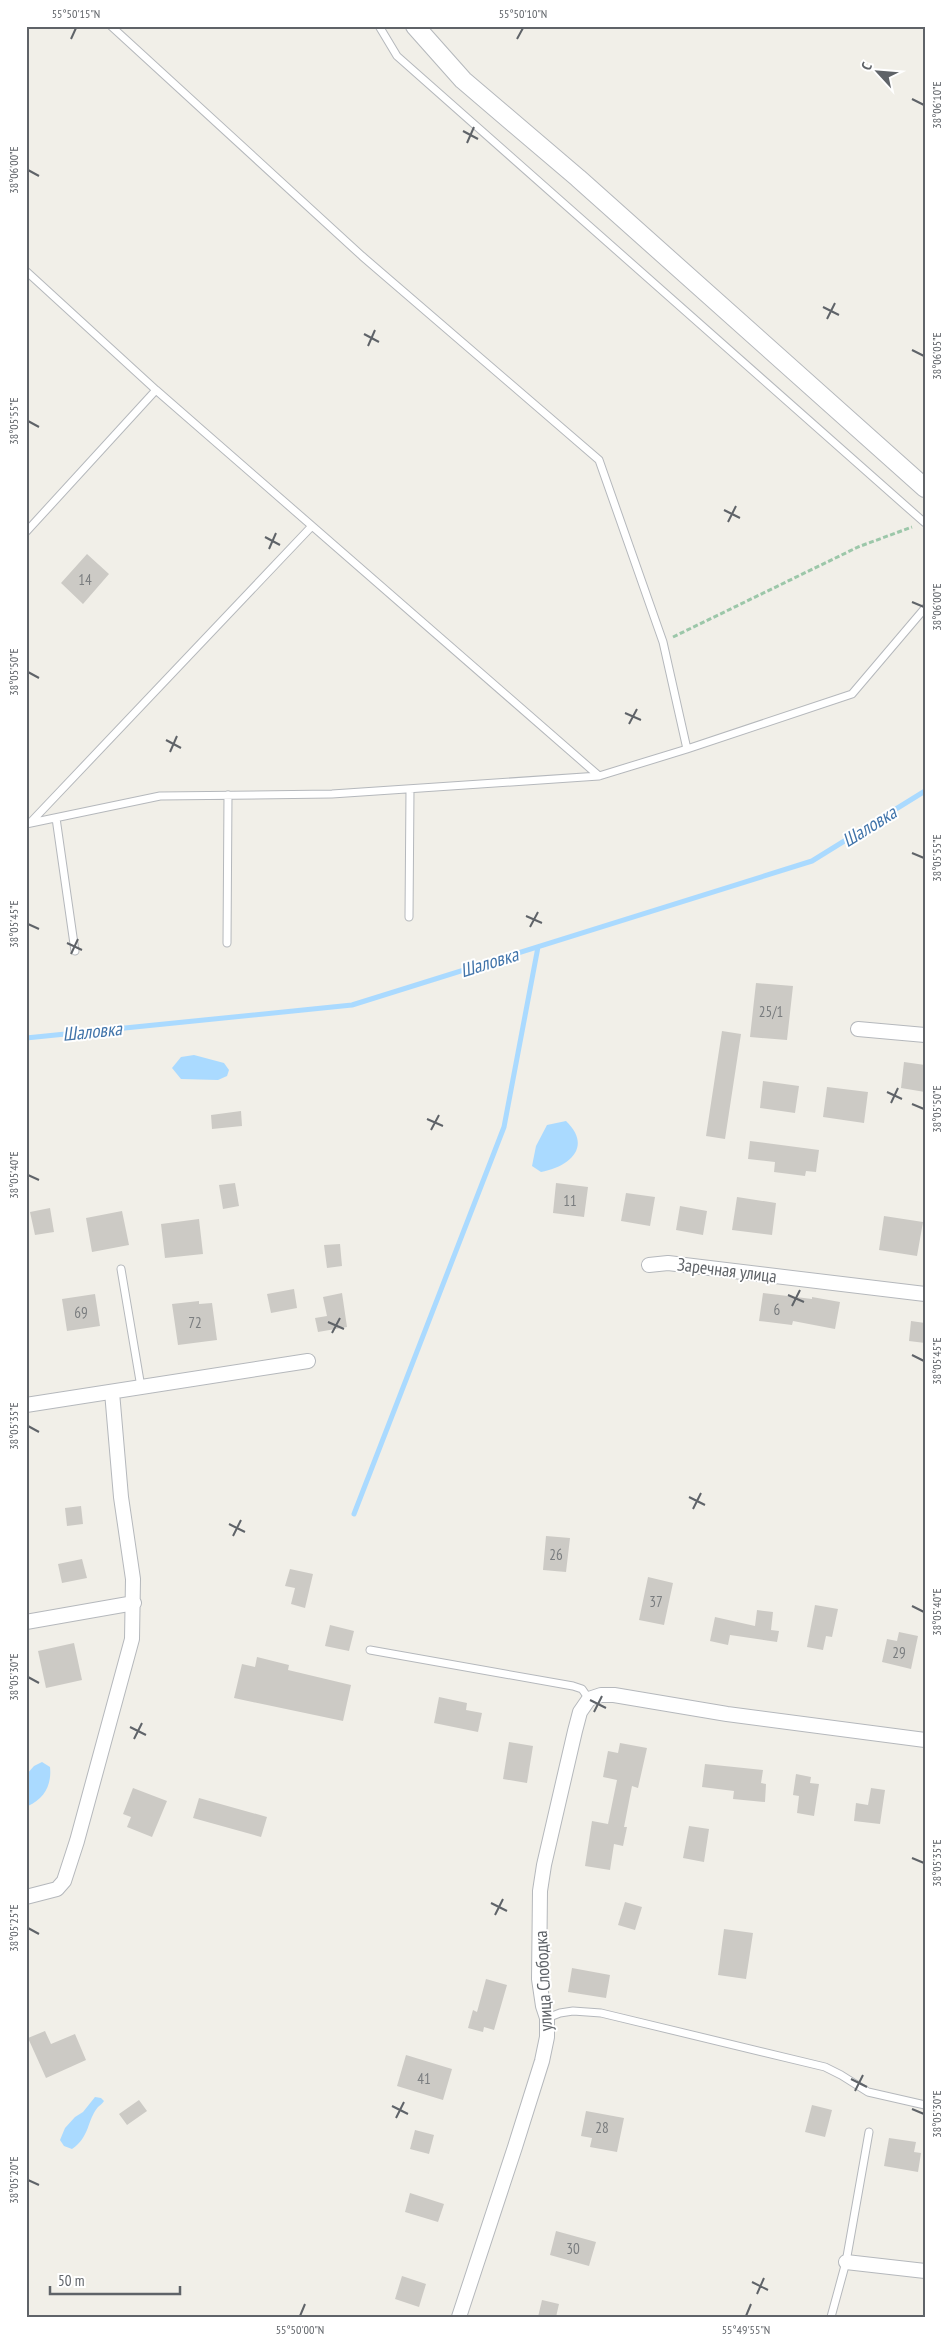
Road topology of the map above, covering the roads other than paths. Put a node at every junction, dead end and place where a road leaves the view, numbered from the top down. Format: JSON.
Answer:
{"nodes":[{"id":1,"x":111,"y":26,"type":"edge"},
{"id":2,"x":379,"y":26,"type":"edge"},
{"id":3,"x":415,"y":26,"type":"edge"},
{"id":4,"x":26,"y":271,"type":"edge"},
{"id":5,"x":156,"y":390,"type":"junction"},
{"id":6,"x":925,"y":488,"type":"edge"},
{"id":7,"x":921,"y":524,"type":"edge"},
{"id":8,"x":312,"y":526,"type":"junction"},
{"id":9,"x":26,"y":532,"type":"edge"},
{"id":10,"x":925,"y":608,"type":"edge"},
{"id":11,"x":686,"y":749,"type":"junction"},
{"id":12,"x":599,"y":776,"type":"junction"},
{"id":13,"x":410,"y":788,"type":"junction"},
{"id":14,"x":228,"y":795,"type":"junction"},
{"id":15,"x":56,"y":818,"type":"junction"},
{"id":16,"x":28,"y":824,"type":"edge"},
{"id":17,"x":410,"y":917,"type":"dead end"},
{"id":18,"x":227,"y":942,"type":"dead end"},
{"id":19,"x":75,"y":951,"type":"dead end"},
{"id":20,"x":858,"y":1028,"type":"dead end"},
{"id":21,"x":925,"y":1035,"type":"edge"},
{"id":22,"x":649,"y":1265,"type":"dead end"},
{"id":23,"x":121,"y":1269,"type":"dead end"},
{"id":24,"x":925,"y":1294,"type":"edge"},
{"id":25,"x":308,"y":1360,"type":"dead end"},
{"id":26,"x":141,"y":1387,"type":"junction"},
{"id":27,"x":112,"y":1392,"type":"junction"},
{"id":28,"x":26,"y":1405,"type":"edge"},
{"id":29,"x":134,"y":1602,"type":"junction"},
{"id":30,"x":26,"y":1622,"type":"edge"},
{"id":31,"x":370,"y":1650,"type":"dead end"},
{"id":32,"x":589,"y":1699,"type":"junction"},
{"id":33,"x":925,"y":1740,"type":"edge"},
{"id":34,"x":26,"y":1897,"type":"edge"},
{"id":35,"x":548,"y":2018,"type":"junction"},
{"id":36,"x":925,"y":2105,"type":"edge"},
{"id":37,"x":869,"y":2132,"type":"dead end"},
{"id":38,"x":846,"y":2262,"type":"junction"},
{"id":39,"x":925,"y":2271,"type":"edge"},
{"id":40,"x":459,"y":2317,"type":"edge"},
{"id":41,"x":831,"y":2317,"type":"edge"}],
"edges":[{"from":1,"to":11,"type":"lane"},
{"from":2,"to":7,"type":"lane"},
{"from":3,"to":6,"type":"street"},
{"from":4,"to":5,"type":"lane"},
{"from":5,"to":8,"type":"lane"},
{"from":5,"to":9,"type":"lane"},
{"from":8,"to":12,"type":"lane"},
{"from":8,"to":16,"type":"lane"},
{"from":10,"to":11,"type":"lane"},
{"from":11,"to":12,"type":"lane"},
{"from":12,"to":13,"type":"lane"},
{"from":13,"to":14,"type":"lane"},
{"from":13,"to":17,"type":"lane"},
{"from":14,"to":15,"type":"lane"},
{"from":14,"to":18,"type":"lane"},
{"from":15,"to":16,"type":"lane"},
{"from":15,"to":19,"type":"lane"},
{"from":20,"to":21,"type":"street"},
{"from":22,"to":24,"type":"street","name":"Заречная улица"},
{"from":23,"to":26,"type":"lane"},
{"from":25,"to":26,"type":"street"},
{"from":26,"to":27,"type":"street"},
{"from":27,"to":28,"type":"street"},
{"from":27,"to":29,"type":"street"},
{"from":29,"to":30,"type":"street"},
{"from":29,"to":34,"type":"street"},
{"from":31,"to":32,"type":"lane"},
{"from":32,"to":33,"type":"street"},
{"from":32,"to":35,"type":"street","name":"улица Слободка"},
{"from":35,"to":36,"type":"lane"},
{"from":35,"to":40,"type":"street","name":"улица Слободка"},
{"from":37,"to":38,"type":"lane"},
{"from":38,"to":39,"type":"street"},
{"from":38,"to":41,"type":"lane"}]}
